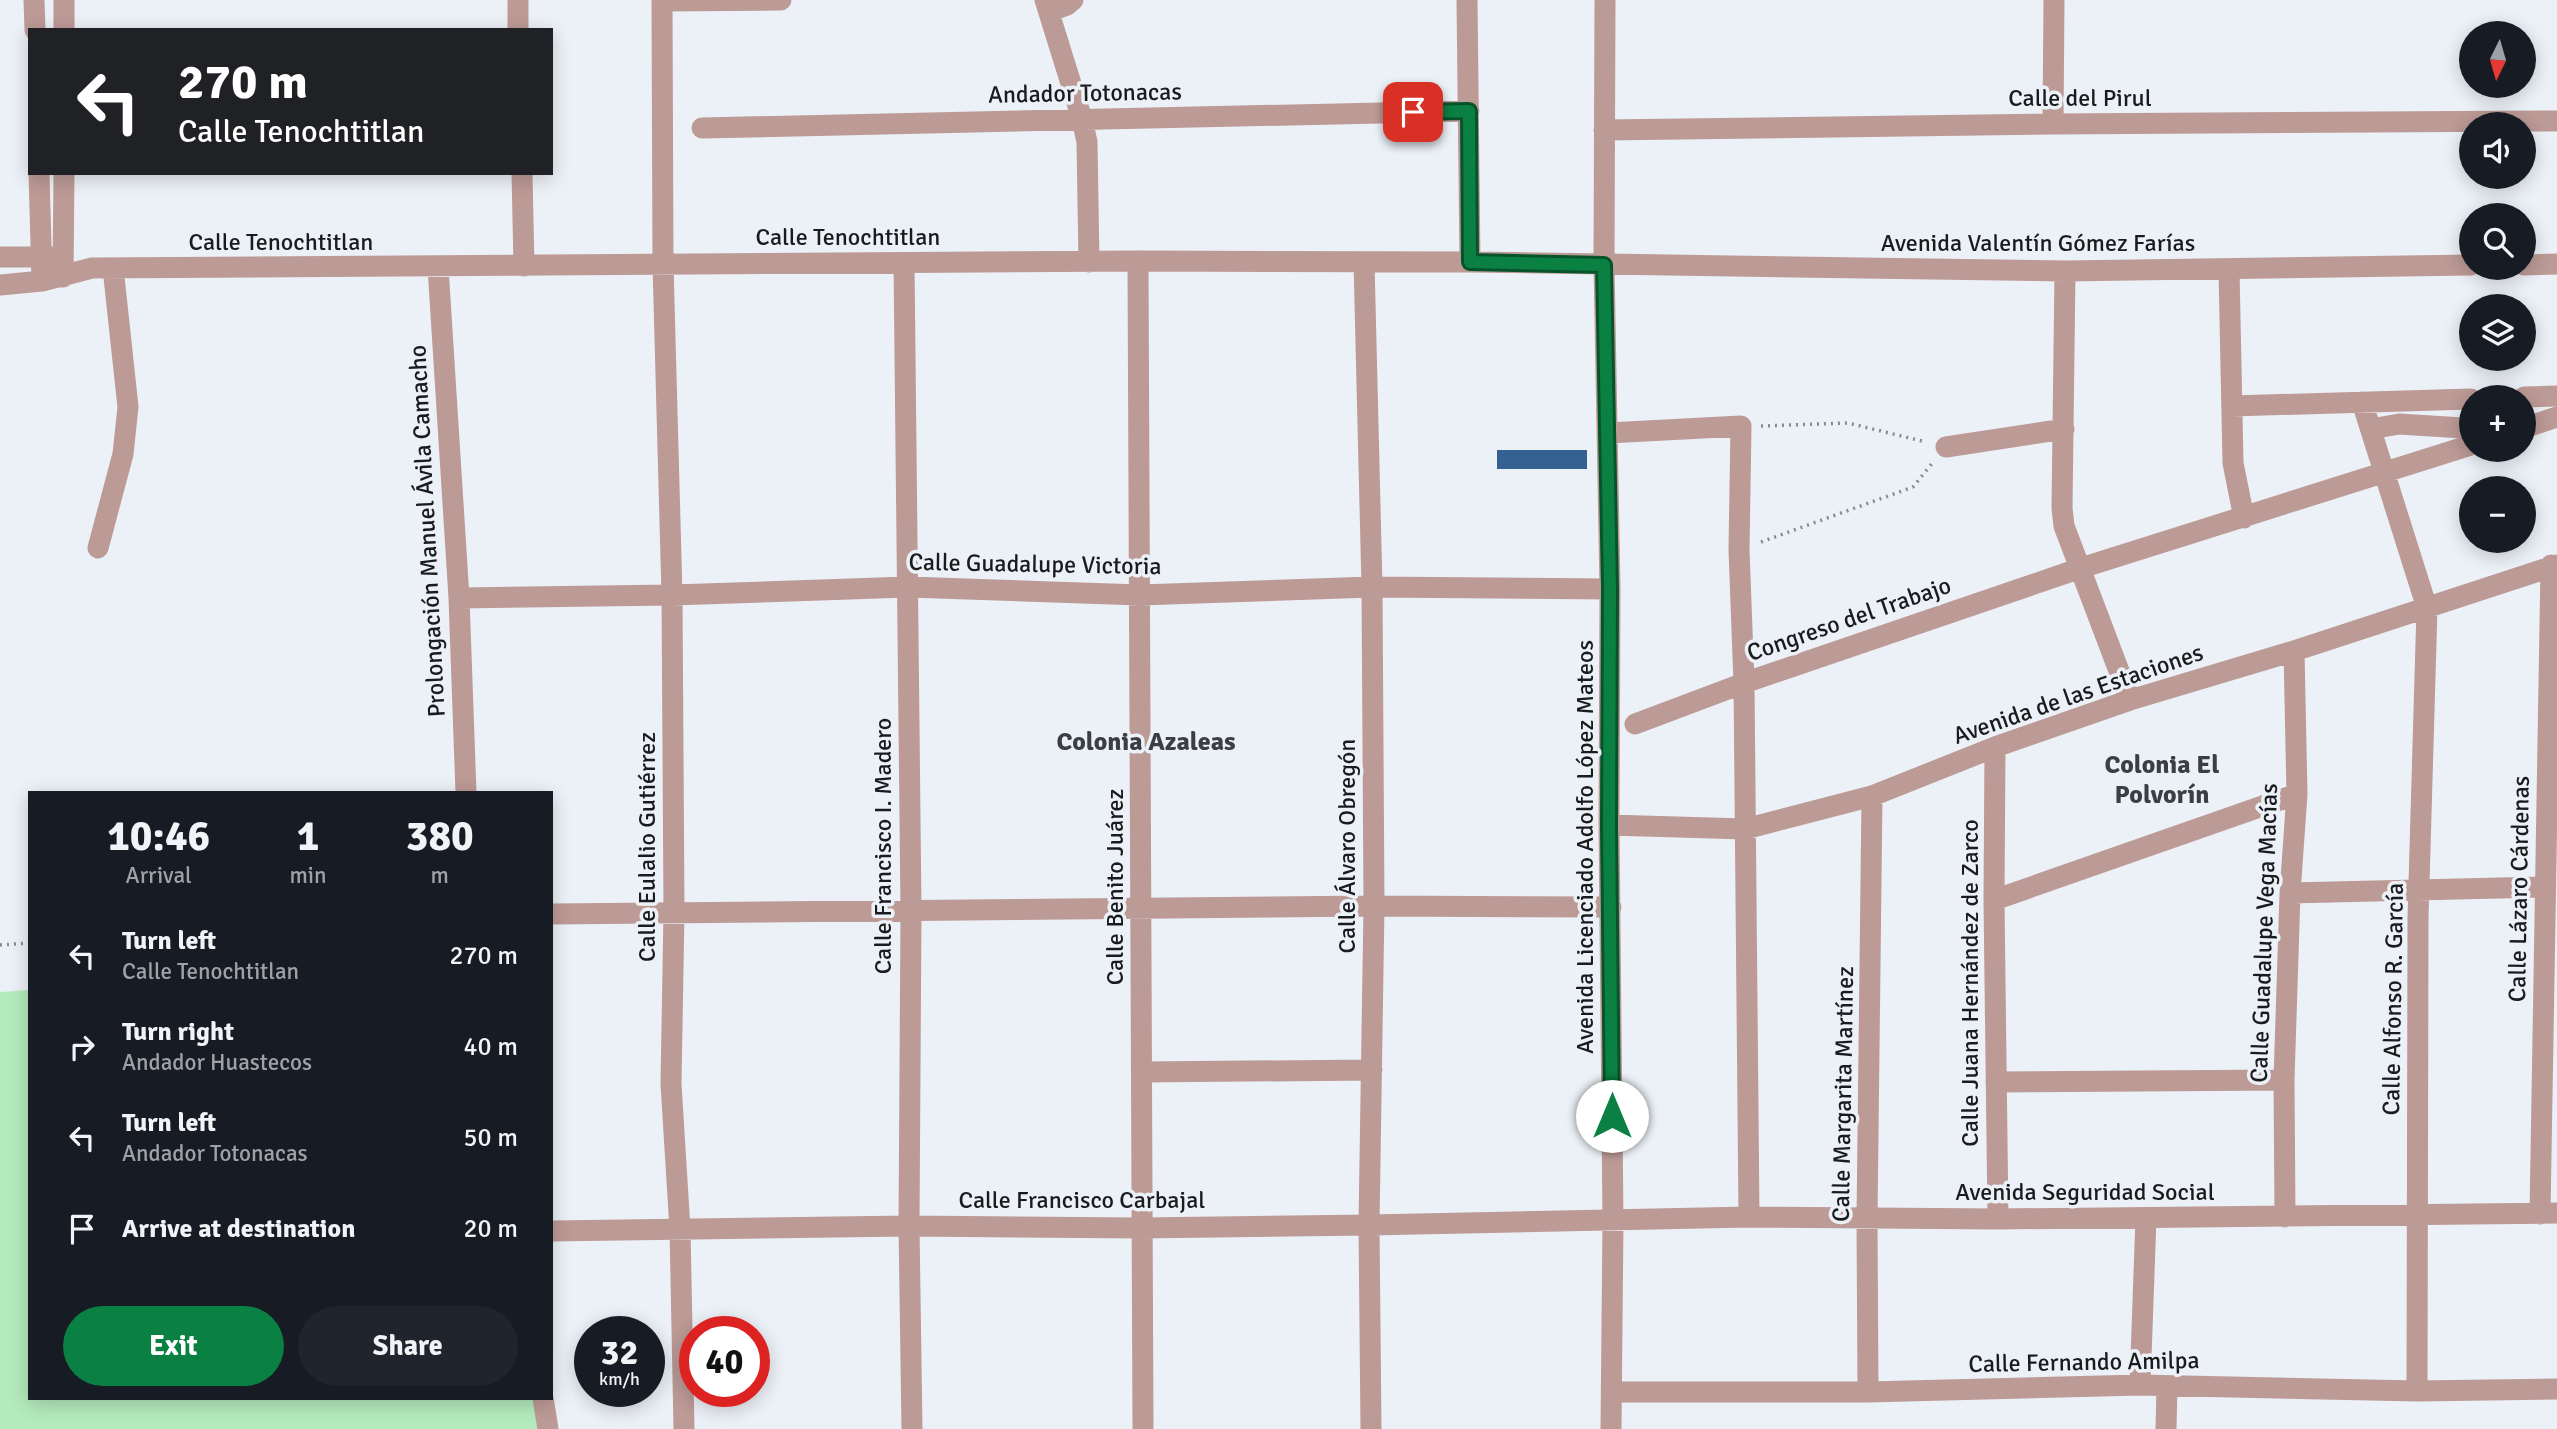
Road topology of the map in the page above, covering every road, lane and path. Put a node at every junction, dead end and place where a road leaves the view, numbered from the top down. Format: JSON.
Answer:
{"nodes":[{"id":1,"x":34,"y":0,"type":"edge"},
{"id":2,"x":64,"y":0,"type":"edge"},
{"id":3,"x":517,"y":0,"type":"edge"},
{"id":4,"x":781,"y":0,"type":"edge"},
{"id":5,"x":1073,"y":0,"type":"edge"},
{"id":6,"x":1467,"y":0,"type":"edge"},
{"id":7,"x":1605,"y":0,"type":"edge"},
{"id":8,"x":2054,"y":0,"type":"edge"},
{"id":9,"x":662,"y":1,"type":"edge"},
{"id":10,"x":1047,"y":6,"type":"edge"},
{"id":11,"x":35,"y":28,"type":"edge"},
{"id":12,"x":64,"y":28,"type":"edge"},
{"id":13,"x":518,"y":28,"type":"edge"},
{"id":14,"x":1469,"y":111,"type":"junction"},
{"id":15,"x":1082,"y":119,"type":"junction"},
{"id":16,"x":2557,"y":121,"type":"edge"},
{"id":17,"x":2053,"y":124,"type":"junction"},
{"id":18,"x":702,"y":128,"type":"dead end"},
{"id":19,"x":1604,"y":130,"type":"junction"},
{"id":20,"x":39,"y":175,"type":"edge"},
{"id":21,"x":64,"y":175,"type":"edge"},
{"id":22,"x":522,"y":175,"type":"edge"},
{"id":23,"x":41,"y":256,"type":"junction"},
{"id":24,"x":0,"y":257,"type":"edge"},
{"id":25,"x":1139,"y":261,"type":"junction"},
{"id":26,"x":1089,"y":262,"type":"junction"},
{"id":27,"x":1364,"y":262,"type":"junction"},
{"id":28,"x":1470,"y":262,"type":"junction"},
{"id":29,"x":904,"y":263,"type":"junction"},
{"id":30,"x":2557,"y":264,"type":"edge"},
{"id":31,"x":663,"y":265,"type":"junction"},
{"id":32,"x":1604,"y":265,"type":"junction"},
{"id":33,"x":2459,"y":265,"type":"edge"},
{"id":34,"x":2536,"y":265,"type":"edge"},
{"id":35,"x":524,"y":266,"type":"junction"},
{"id":36,"x":63,"y":267,"type":"junction"},
{"id":37,"x":438,"y":267,"type":"junction"},
{"id":38,"x":103,"y":268,"type":"junction"},
{"id":39,"x":2229,"y":270,"type":"junction"},
{"id":40,"x":2065,"y":271,"type":"junction"},
{"id":41,"x":42,"y":281,"type":"junction"},
{"id":42,"x":0,"y":285,"type":"edge"},
{"id":43,"x":2557,"y":396,"type":"edge"},
{"id":44,"x":2536,"y":397,"type":"edge"},
{"id":45,"x":2459,"y":399,"type":"edge"},
{"id":46,"x":2362,"y":402,"type":"junction"},
{"id":47,"x":2232,"y":406,"type":"junction"},
{"id":48,"x":2557,"y":417,"type":"edge"},
{"id":49,"x":2536,"y":424,"type":"edge"},
{"id":50,"x":1741,"y":426,"type":"junction"},
{"id":51,"x":2064,"y":429,"type":"junction"},
{"id":52,"x":2371,"y":429,"type":"junction"},
{"id":53,"x":1608,"y":433,"type":"junction"},
{"id":54,"x":2459,"y":438,"type":"edge"},
{"id":55,"x":2459,"y":443,"type":"edge"},
{"id":56,"x":1946,"y":447,"type":"junction"},
{"id":57,"x":2386,"y":473,"type":"junction"},
{"id":58,"x":2244,"y":518,"type":"junction"},
{"id":59,"x":99,"y":548,"type":"dead end"},
{"id":60,"x":1739,"y":550,"type":"junction"},
{"id":61,"x":2554,"y":565,"type":"edge"},
{"id":62,"x":2081,"y":568,"type":"junction"},
{"id":63,"x":908,"y":587,"type":"junction"},
{"id":64,"x":1372,"y":587,"type":"junction"},
{"id":65,"x":1610,"y":589,"type":"junction"},
{"id":66,"x":672,"y":595,"type":"junction"},
{"id":67,"x":1140,"y":595,"type":"junction"},
{"id":68,"x":459,"y":598,"type":"junction"},
{"id":69,"x":2427,"y":608,"type":"junction"},
{"id":70,"x":2294,"y":651,"type":"junction"},
{"id":71,"x":1744,"y":683,"type":"junction"},
{"id":72,"x":2130,"y":699,"type":"junction"},
{"id":73,"x":1635,"y":724,"type":"dead end"},
{"id":74,"x":1995,"y":747,"type":"junction"},
{"id":75,"x":466,"y":791,"type":"edge"},
{"id":76,"x":2297,"y":794,"type":"junction"},
{"id":77,"x":1872,"y":796,"type":"junction"},
{"id":78,"x":1609,"y":825,"type":"junction"},
{"id":79,"x":1745,"y":829,"type":"junction"},
{"id":80,"x":2545,"y":887,"type":"junction"},
{"id":81,"x":2420,"y":889,"type":"junction"},
{"id":82,"x":2291,"y":893,"type":"junction"},
{"id":83,"x":1994,"y":900,"type":"junction"},
{"id":84,"x":1374,"y":905,"type":"junction"},
{"id":85,"x":1611,"y":907,"type":"junction"},
{"id":86,"x":1141,"y":909,"type":"junction"},
{"id":87,"x":674,"y":911,"type":"junction"},
{"id":88,"x":911,"y":911,"type":"junction"},
{"id":89,"x":553,"y":914,"type":"edge"},
{"id":90,"x":28,"y":943,"type":"edge"},
{"id":91,"x":0,"y":945,"type":"edge"},
{"id":92,"x":1372,"y":1070,"type":"junction"},
{"id":93,"x":1142,"y":1072,"type":"junction"},
{"id":94,"x":2284,"y":1080,"type":"junction"},
{"id":95,"x":1996,"y":1082,"type":"junction"},
{"id":96,"x":2417,"y":1214,"type":"junction"},
{"id":97,"x":2548,"y":1214,"type":"edge"},
{"id":98,"x":1749,"y":1217,"type":"junction"},
{"id":99,"x":2285,"y":1217,"type":"junction"},
{"id":100,"x":2147,"y":1218,"type":"junction"},
{"id":101,"x":1867,"y":1219,"type":"junction"},
{"id":102,"x":1998,"y":1219,"type":"junction"},
{"id":103,"x":1613,"y":1220,"type":"junction"},
{"id":104,"x":1369,"y":1225,"type":"junction"},
{"id":105,"x":909,"y":1226,"type":"junction"},
{"id":106,"x":1142,"y":1228,"type":"junction"},
{"id":107,"x":680,"y":1229,"type":"junction"},
{"id":108,"x":553,"y":1231,"type":"edge"},
{"id":109,"x":2140,"y":1385,"type":"junction"},
{"id":110,"x":2167,"y":1386,"type":"junction"},
{"id":111,"x":2557,"y":1389,"type":"edge"},
{"id":112,"x":2417,"y":1391,"type":"junction"},
{"id":113,"x":1612,"y":1392,"type":"junction"},
{"id":114,"x":1868,"y":1392,"type":"junction"},
{"id":115,"x":543,"y":1400,"type":"edge"},
{"id":116,"x":548,"y":1429,"type":"edge"},
{"id":117,"x":684,"y":1429,"type":"edge"},
{"id":118,"x":912,"y":1429,"type":"edge"},
{"id":119,"x":1143,"y":1429,"type":"edge"},
{"id":120,"x":1371,"y":1429,"type":"edge"},
{"id":121,"x":1611,"y":1429,"type":"edge"},
{"id":122,"x":2166,"y":1429,"type":"edge"}],
"edges":[{"from":1,"to":11,"type":"street"},
{"from":2,"to":12,"type":"street"},
{"from":3,"to":13,"type":"street"},
{"from":4,"to":9,"type":"street"},
{"from":5,"to":10,"type":"street"},
{"from":6,"to":14,"type":"street"},
{"from":7,"to":19,"type":"street","name":"Avenida Licenciado Adolfo López Mateos"},
{"from":8,"to":17,"type":"street"},
{"from":9,"to":31,"type":"street","name":"Calle Eulalio Gutiérrez"},
{"from":10,"to":15,"type":"street"},
{"from":14,"to":15,"type":"street","name":"Andador Totonacas"},
{"from":14,"to":28,"type":"street"},
{"from":15,"to":18,"type":"street","name":"Andador Totonacas"},
{"from":15,"to":26,"type":"street"},
{"from":16,"to":17,"type":"street","name":"Calle del Pirul"},
{"from":17,"to":19,"type":"street","name":"Calle del Pirul"},
{"from":19,"to":32,"type":"street","name":"Avenida Licenciado Adolfo López Mateos"},
{"from":20,"to":23,"type":"street"},
{"from":21,"to":36,"type":"street"},
{"from":22,"to":35,"type":"street"},
{"from":23,"to":24,"type":"street","name":"Calle Tenochtitlan"},
{"from":23,"to":36,"type":"street","name":"Calle Tenochtitlan"},
{"from":23,"to":41,"type":"street"},
{"from":25,"to":26,"type":"street","name":"Calle Tenochtitlan"},
{"from":25,"to":27,"type":"street","name":"Calle Tenochtitlan"},
{"from":25,"to":67,"type":"street","name":"Calle Benito Juárez"},
{"from":26,"to":29,"type":"street","name":"Calle Tenochtitlan"},
{"from":27,"to":28,"type":"street","name":"Calle Tenochtitlan"},
{"from":27,"to":64,"type":"street","name":"Calle Álvaro Obregón"},
{"from":28,"to":32,"type":"street","name":"Calle Tenochtitlan"},
{"from":29,"to":31,"type":"street","name":"Calle Tenochtitlan"},
{"from":29,"to":63,"type":"street","name":"Calle Francisco I. Madero"},
{"from":30,"to":34,"type":"street"},
{"from":31,"to":35,"type":"street","name":"Calle Tenochtitlan"},
{"from":31,"to":66,"type":"street","name":"Calle Eulalio Gutiérrez"},
{"from":32,"to":40,"type":"street","name":"Avenida Valentín Gómez Farías"},
{"from":32,"to":53,"type":"street","name":"Avenida Licenciado Adolfo López Mateos"},
{"from":33,"to":39,"type":"street","name":"Avenida Valentín Gómez Farías"},
{"from":35,"to":37,"type":"street","name":"Calle Tenochtitlan"},
{"from":36,"to":38,"type":"street","name":"Calle Tenochtitlan"},
{"from":36,"to":41,"type":"street","name":"Calle Tenochtitlan"},
{"from":37,"to":38,"type":"street","name":"Calle Tenochtitlan"},
{"from":37,"to":68,"type":"street","name":"Prolongación Manuel Ávila Camacho"},
{"from":38,"to":59,"type":"street"},
{"from":39,"to":40,"type":"street","name":"Avenida Valentín Gómez Farías"},
{"from":39,"to":47,"type":"street"},
{"from":40,"to":51,"type":"street"},
{"from":41,"to":42,"type":"street","name":"Calle Tenochtitlan"},
{"from":43,"to":44,"type":"street"},
{"from":45,"to":46,"type":"street"},
{"from":46,"to":47,"type":"street"},
{"from":46,"to":52,"type":"street","name":"Calle Alfonso R. García"},
{"from":47,"to":58,"type":"street"},
{"from":48,"to":49,"type":"street"},
{"from":50,"to":53,"type":"street"},
{"from":50,"to":56,"type":"path"},
{"from":50,"to":60,"type":"street"},
{"from":51,"to":56,"type":"street"},
{"from":51,"to":62,"type":"street"},
{"from":52,"to":54,"type":"street"},
{"from":52,"to":57,"type":"street","name":"Calle Alfonso R. García"},
{"from":53,"to":65,"type":"street","name":"Avenida Licenciado Adolfo López Mateos"},
{"from":55,"to":57,"type":"street","name":"Congreso del Trabajo"},
{"from":56,"to":60,"type":"path"},
{"from":57,"to":58,"type":"street","name":"Congreso del Trabajo"},
{"from":57,"to":69,"type":"street","name":"Calle Alfonso R. García"},
{"from":58,"to":62,"type":"street","name":"Congreso del Trabajo"},
{"from":60,"to":71,"type":"street"},
{"from":61,"to":69,"type":"street","name":"Avenida de las Estaciones"},
{"from":61,"to":80,"type":"street","name":"Calle Lázaro Cárdenas"},
{"from":62,"to":71,"type":"street","name":"Congreso del Trabajo"},
{"from":62,"to":72,"type":"street"},
{"from":63,"to":66,"type":"street","name":"Calle Guadalupe Victoria"},
{"from":63,"to":67,"type":"street","name":"Calle Guadalupe Victoria"},
{"from":63,"to":88,"type":"street","name":"Calle Francisco I. Madero"},
{"from":64,"to":65,"type":"street","name":"Calle Guadalupe Victoria"},
{"from":64,"to":67,"type":"street","name":"Calle Guadalupe Victoria"},
{"from":64,"to":84,"type":"street","name":"Calle Álvaro Obregón"},
{"from":65,"to":78,"type":"street","name":"Avenida Licenciado Adolfo López Mateos"},
{"from":66,"to":68,"type":"street","name":"Calle Guadalupe Victoria"},
{"from":66,"to":87,"type":"street","name":"Calle Eulalio Gutiérrez"},
{"from":67,"to":86,"type":"street","name":"Calle Benito Juárez"},
{"from":68,"to":75,"type":"street","name":"Prolongación Manuel Ávila Camacho"},
{"from":69,"to":70,"type":"street","name":"Avenida de las Estaciones"},
{"from":69,"to":81,"type":"street","name":"Calle Alfonso R. García"},
{"from":70,"to":72,"type":"street","name":"Avenida de las Estaciones"},
{"from":70,"to":76,"type":"street","name":"Calle Guadalupe Vega Macías"},
{"from":71,"to":73,"type":"street","name":"Congreso del Trabajo"},
{"from":71,"to":79,"type":"street"},
{"from":72,"to":74,"type":"street","name":"Avenida de las Estaciones"},
{"from":74,"to":77,"type":"street","name":"Avenida de las Estaciones"},
{"from":74,"to":83,"type":"street","name":"Calle Juana Hernández de Zarco"},
{"from":76,"to":82,"type":"street","name":"Calle Guadalupe Vega Macías"},
{"from":76,"to":83,"type":"street"},
{"from":77,"to":79,"type":"street","name":"Avenida de las Estaciones"},
{"from":77,"to":101,"type":"street","name":"Calle Margarita Martínez"},
{"from":78,"to":79,"type":"street","name":"Avenida de las Estaciones"},
{"from":78,"to":85,"type":"street","name":"Avenida Licenciado Adolfo López Mateos"},
{"from":79,"to":98,"type":"street"},
{"from":80,"to":81,"type":"street"},
{"from":80,"to":97,"type":"street","name":"Calle Lázaro Cárdenas"},
{"from":81,"to":82,"type":"street"},
{"from":81,"to":96,"type":"street","name":"Calle Alfonso R. García"},
{"from":82,"to":94,"type":"street","name":"Calle Guadalupe Vega Macías"},
{"from":83,"to":95,"type":"street","name":"Calle Juana Hernández de Zarco"},
{"from":84,"to":85,"type":"street"},
{"from":84,"to":86,"type":"street"},
{"from":84,"to":92,"type":"street","name":"Calle Álvaro Obregón"},
{"from":85,"to":103,"type":"street","name":"Avenida Licenciado Adolfo López Mateos"},
{"from":86,"to":88,"type":"street"},
{"from":86,"to":93,"type":"street","name":"Calle Benito Juárez"},
{"from":87,"to":88,"type":"street"},
{"from":87,"to":89,"type":"street"},
{"from":87,"to":107,"type":"street","name":"Calle Eulalio Gutiérrez"},
{"from":88,"to":105,"type":"street","name":"Calle Francisco I. Madero"},
{"from":90,"to":91,"type":"path"},
{"from":92,"to":93,"type":"street"},
{"from":92,"to":104,"type":"street","name":"Calle Álvaro Obregón"},
{"from":93,"to":106,"type":"street","name":"Calle Benito Juárez"},
{"from":94,"to":95,"type":"street"},
{"from":94,"to":99,"type":"street","name":"Calle Guadalupe Vega Macías"},
{"from":95,"to":102,"type":"street","name":"Calle Juana Hernández de Zarco"},
{"from":96,"to":97,"type":"street","name":"Avenida Seguridad Social"},
{"from":96,"to":99,"type":"street","name":"Avenida Seguridad Social"},
{"from":96,"to":112,"type":"street","name":"Calle Alfonso R. García"},
{"from":98,"to":101,"type":"street","name":"Avenida Seguridad Social"},
{"from":98,"to":103,"type":"street","name":"Avenida Seguridad Social"},
{"from":99,"to":100,"type":"street","name":"Avenida Seguridad Social"},
{"from":100,"to":102,"type":"street","name":"Avenida Seguridad Social"},
{"from":100,"to":109,"type":"street"},
{"from":101,"to":102,"type":"street","name":"Avenida Seguridad Social"},
{"from":101,"to":114,"type":"street","name":"Calle Margarita Martínez"},
{"from":103,"to":104,"type":"street","name":"Calle Francisco Carbajal"},
{"from":103,"to":113,"type":"street","name":"Avenida Licenciado Adolfo López Mateos"},
{"from":104,"to":106,"type":"street","name":"Calle Francisco Carbajal"},
{"from":104,"to":120,"type":"street","name":"Calle Álvaro Obregón"},
{"from":105,"to":106,"type":"street","name":"Calle Francisco Carbajal"},
{"from":105,"to":107,"type":"street","name":"Calle Francisco Carbajal"},
{"from":105,"to":118,"type":"street","name":"Calle Francisco I. Madero"},
{"from":106,"to":119,"type":"street","name":"Calle Benito Juárez"},
{"from":107,"to":108,"type":"street","name":"Calle Francisco Carbajal"},
{"from":107,"to":117,"type":"street","name":"Calle Eulalio Gutiérrez"},
{"from":109,"to":110,"type":"street","name":"Calle Fernando Amilpa"},
{"from":109,"to":114,"type":"street","name":"Calle Fernando Amilpa"},
{"from":110,"to":112,"type":"street","name":"Calle Fernando Amilpa"},
{"from":110,"to":122,"type":"street"},
{"from":111,"to":112,"type":"street","name":"Calle Fernando Amilpa"},
{"from":113,"to":114,"type":"street","name":"Calle Fernando Amilpa"},
{"from":113,"to":121,"type":"street","name":"Avenida Licenciado Adolfo López Mateos"},
{"from":115,"to":116,"type":"street"}]}
